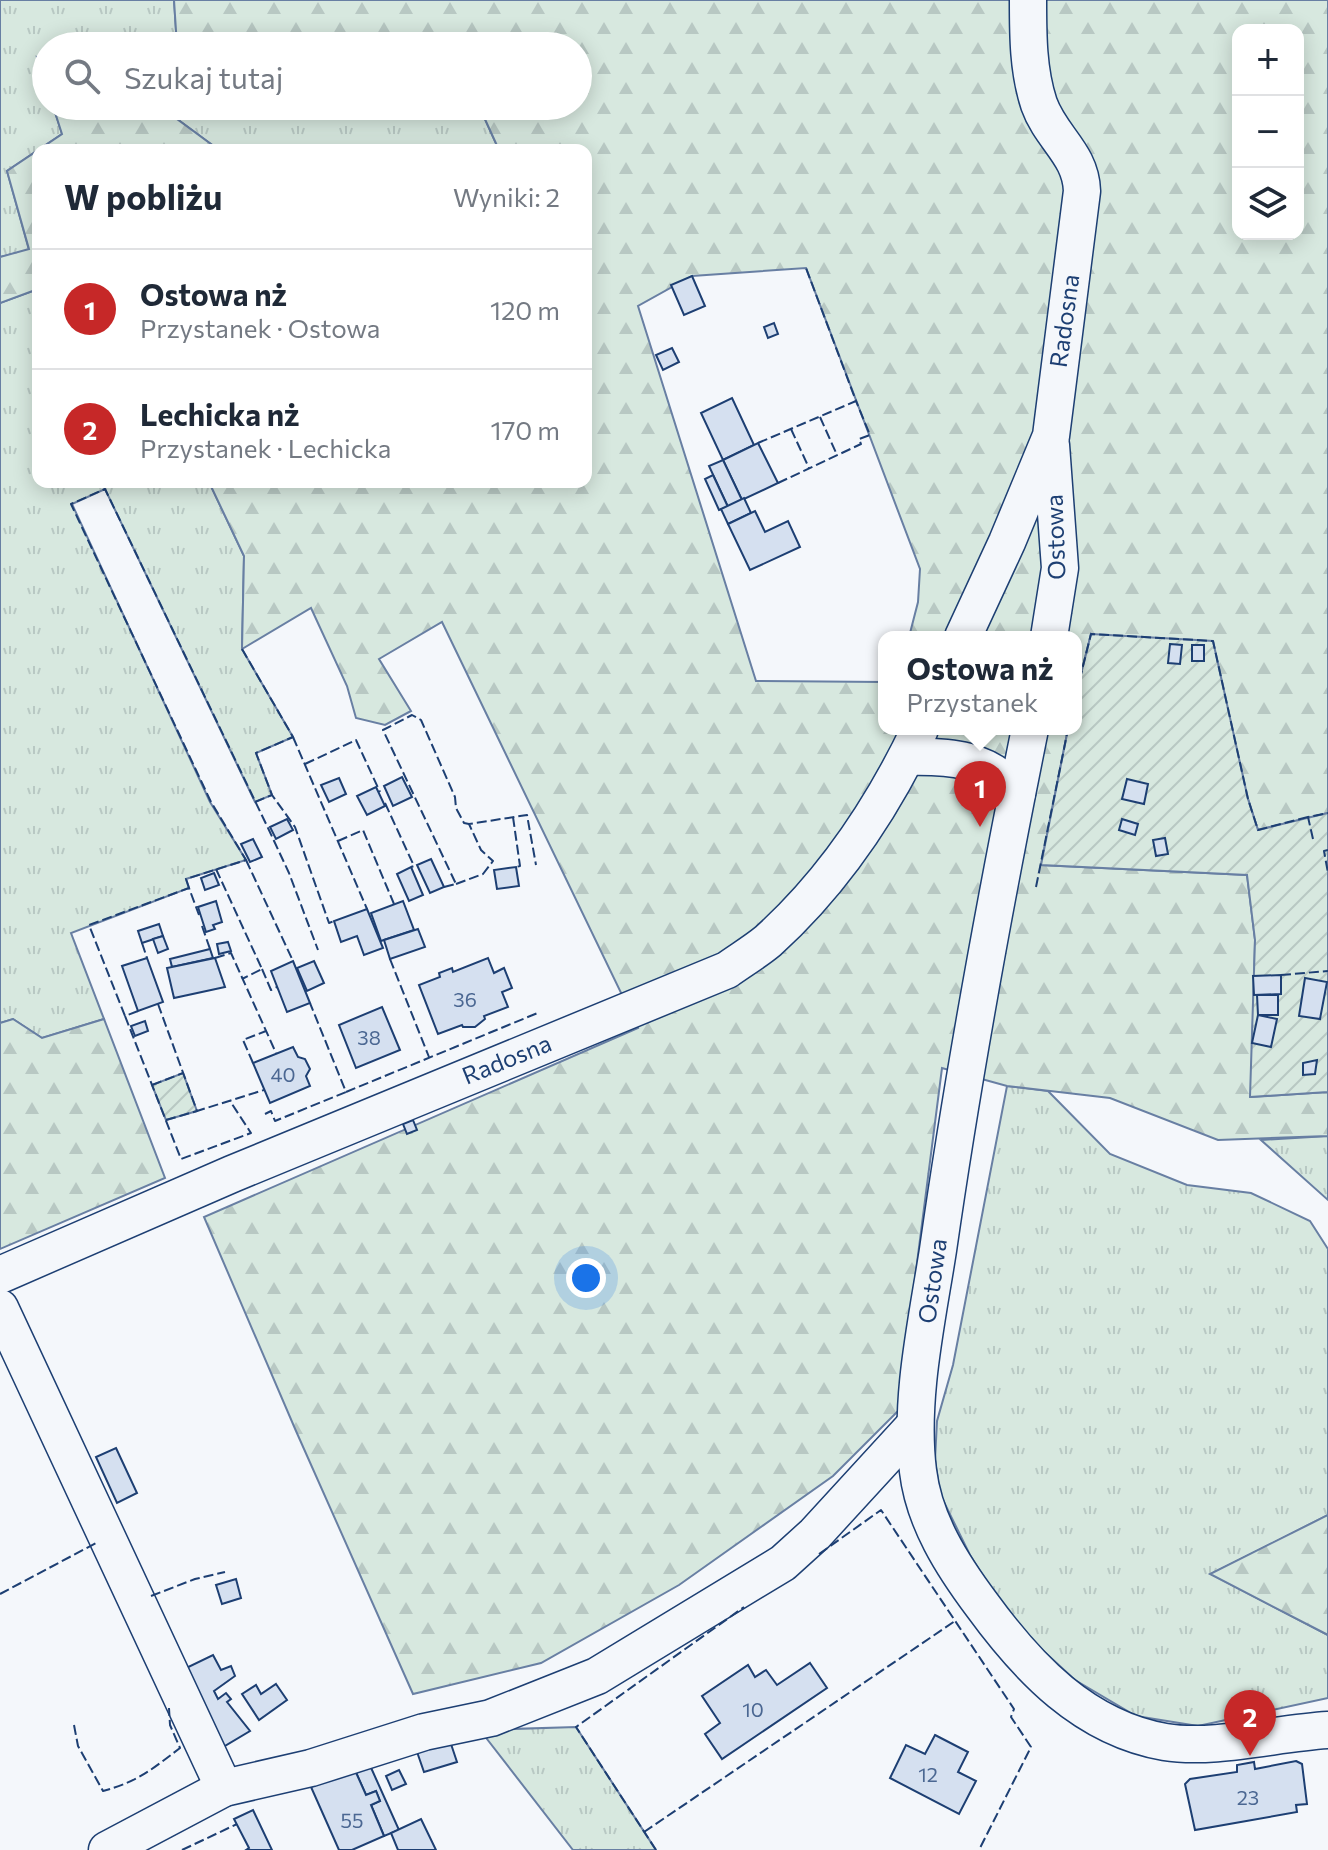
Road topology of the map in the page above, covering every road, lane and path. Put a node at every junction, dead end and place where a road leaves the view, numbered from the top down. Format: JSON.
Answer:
{"nodes":[{"id":1,"x":1028,"y":0,"type":"edge"},
{"id":2,"x":1051,"y":436,"type":"junction"},
{"id":3,"x":966,"y":631,"type":"edge"},
{"id":4,"x":1050,"y":631,"type":"edge"},
{"id":5,"x":1029,"y":735,"type":"edge"},
{"id":6,"x":913,"y":743,"type":"edge"},
{"id":7,"x":1017,"y":793,"type":"junction"},
{"id":8,"x":0,"y":1275,"type":"edge"},
{"id":9,"x":0,"y":1308,"type":"edge"},
{"id":10,"x":914,"y":1426,"type":"junction"},
{"id":11,"x":1328,"y":1730,"type":"edge"},
{"id":12,"x":224,"y":1788,"type":"junction"},
{"id":13,"x":107,"y":1850,"type":"edge"}],
"edges":[{"from":1,"to":2,"type":"street","name":"Radosna"},
{"from":2,"to":3,"type":"street","name":"Radosna"},
{"from":2,"to":4,"type":"street","name":"Ostowa"},
{"from":5,"to":7,"type":"street","name":"Ostowa"},
{"from":6,"to":7,"type":"street"},
{"from":6,"to":8,"type":"street","name":"Radosna"},
{"from":7,"to":10,"type":"street","name":"Ostowa"},
{"from":9,"to":12,"type":"street"},
{"from":10,"to":11,"type":"street","name":"Ostowa"},
{"from":10,"to":12,"type":"street"},
{"from":12,"to":13,"type":"street"}]}
